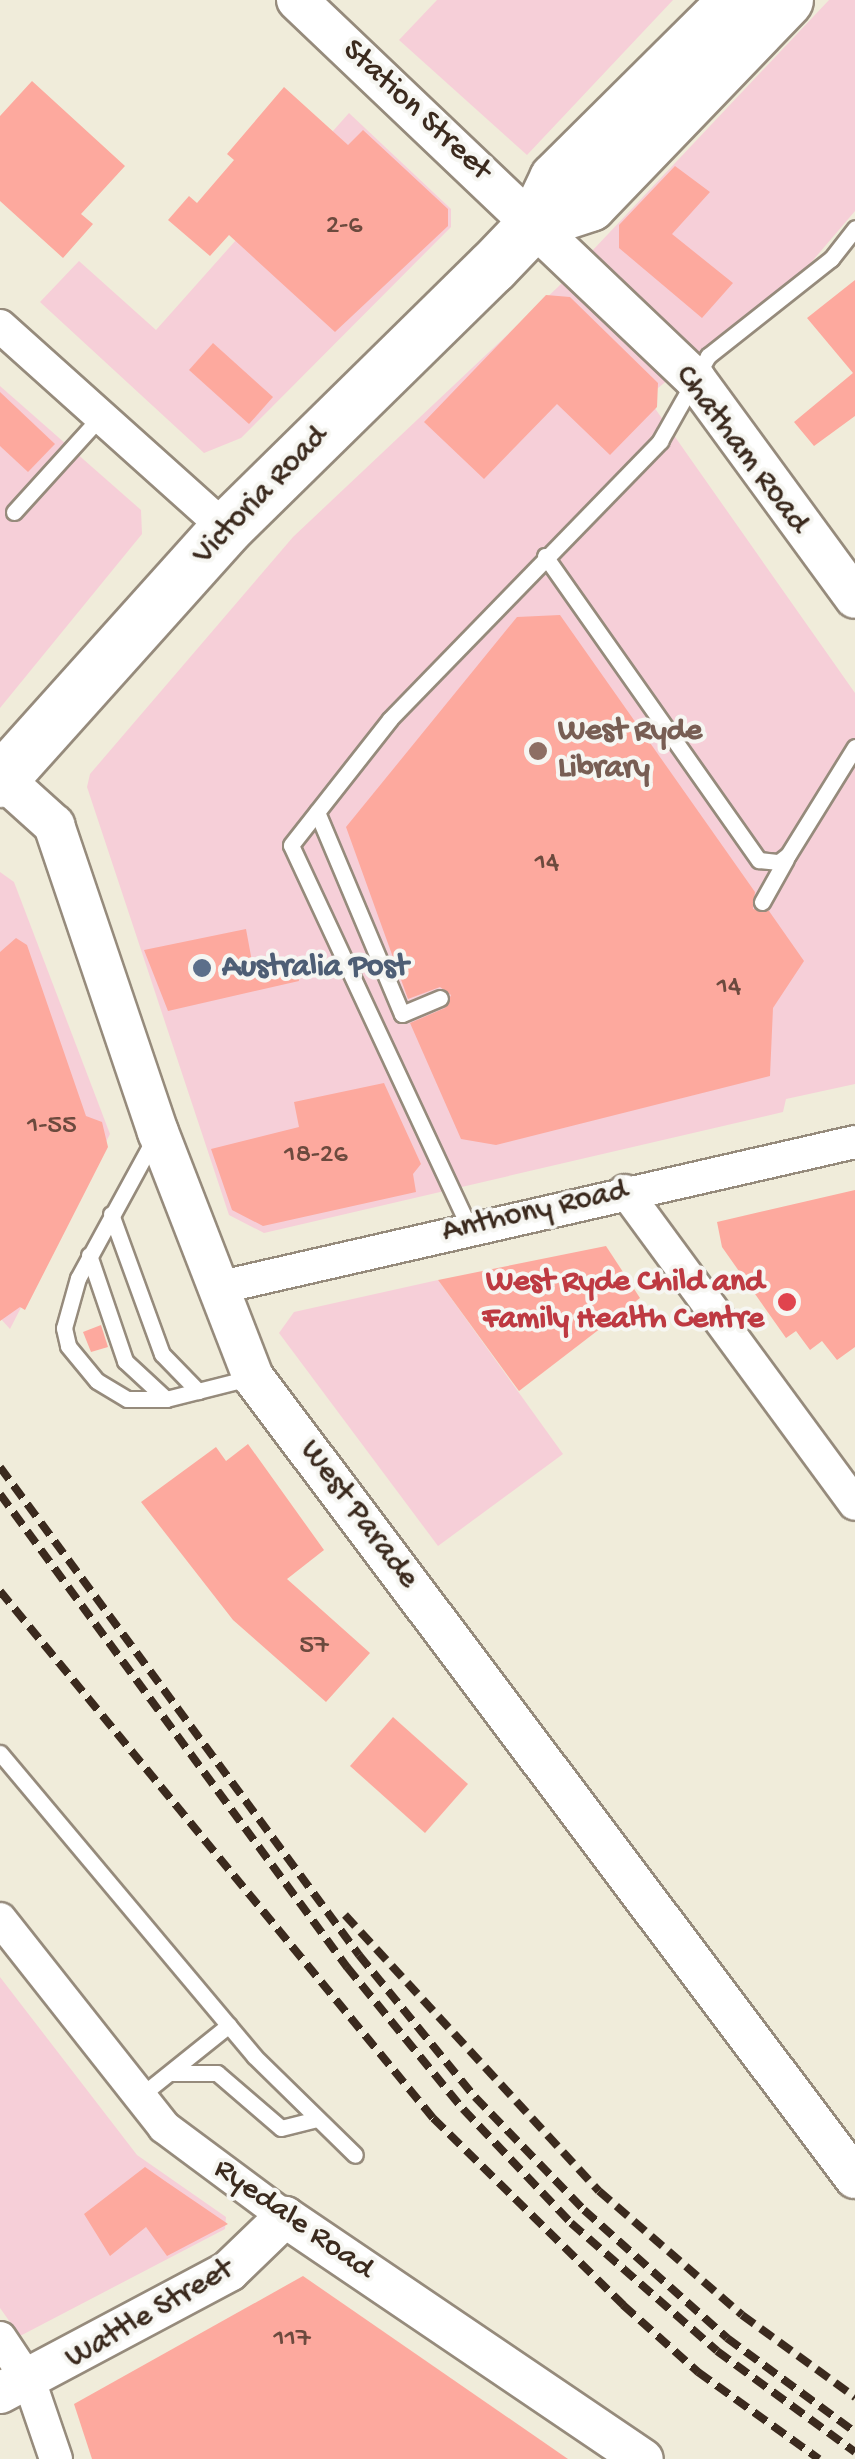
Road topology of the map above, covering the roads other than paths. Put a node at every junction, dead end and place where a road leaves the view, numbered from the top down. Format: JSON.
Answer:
{"nodes":[{"id":1,"x":296,"y":0,"type":"edge"},
{"id":2,"x":736,"y":0,"type":"edge"},
{"id":3,"x":787,"y":0,"type":"edge"},
{"id":4,"x":534,"y":223,"type":"junction"},
{"id":5,"x":855,"y":228,"type":"edge"},
{"id":6,"x":0,"y":326,"type":"edge"},
{"id":7,"x":695,"y":380,"type":"junction"},
{"id":8,"x":101,"y":416,"type":"junction"},
{"id":9,"x":14,"y":512,"type":"dead end"},
{"id":10,"x":226,"y":529,"type":"junction"},
{"id":11,"x":545,"y":556,"type":"junction"},
{"id":12,"x":855,"y":598,"type":"edge"},
{"id":13,"x":855,"y":747,"type":"edge"},
{"id":14,"x":1,"y":780,"type":"edge"},
{"id":15,"x":317,"y":812,"type":"junction"},
{"id":16,"x":788,"y":855,"type":"junction"},
{"id":17,"x":762,"y":902,"type":"dead end"},
{"id":18,"x":440,"y":998,"type":"dead end"},
{"id":19,"x":158,"y":1132,"type":"junction"},
{"id":20,"x":855,"y":1142,"type":"edge"},
{"id":21,"x":625,"y":1191,"type":"junction"},
{"id":22,"x":110,"y":1214,"type":"junction"},
{"id":23,"x":469,"y":1227,"type":"junction"},
{"id":24,"x":89,"y":1255,"type":"junction"},
{"id":25,"x":216,"y":1288,"type":"junction"},
{"id":26,"x":253,"y":1377,"type":"junction"},
{"id":27,"x":198,"y":1392,"type":"junction"},
{"id":28,"x":166,"y":1399,"type":"junction"},
{"id":29,"x":855,"y":1504,"type":"edge"},
{"id":30,"x":0,"y":1753,"type":"edge"},
{"id":31,"x":0,"y":1919,"type":"edge"},
{"id":32,"x":229,"y":2025,"type":"junction"},
{"id":33,"x":171,"y":2072,"type":"junction"},
{"id":34,"x":139,"y":2097,"type":"junction"},
{"id":35,"x":314,"y":2120,"type":"junction"},
{"id":36,"x":356,"y":2155,"type":"dead end"},
{"id":37,"x":855,"y":2178,"type":"edge"},
{"id":38,"x":285,"y":2217,"type":"junction"},
{"id":39,"x":0,"y":2338,"type":"edge"},
{"id":40,"x":15,"y":2388,"type":"edge"},
{"id":41,"x":56,"y":2459,"type":"edge"},
{"id":42,"x":643,"y":2459,"type":"edge"}],
"edges":[{"from":1,"to":4,"type":"street","name":"Station Street"},
{"from":2,"to":4,"type":"highway","name":"Victoria Road"},
{"from":3,"to":4,"type":"highway","name":"Victoria Road"},
{"from":4,"to":7,"type":"street","name":"Chatham Road"},
{"from":4,"to":10,"type":"highway","name":"Victoria Road"},
{"from":5,"to":7,"type":"lane"},
{"from":6,"to":8,"type":"street"},
{"from":7,"to":11,"type":"lane"},
{"from":7,"to":12,"type":"street","name":"Chatham Road"},
{"from":8,"to":9,"type":"lane"},
{"from":8,"to":10,"type":"street"},
{"from":10,"to":14,"type":"highway","name":"Victoria Road"},
{"from":11,"to":15,"type":"lane"},
{"from":11,"to":16,"type":"lane"},
{"from":13,"to":16,"type":"lane"},
{"from":14,"to":19,"type":"street","name":"West Parade"},
{"from":15,"to":18,"type":"lane"},
{"from":15,"to":23,"type":"lane"},
{"from":16,"to":17,"type":"lane"},
{"from":19,"to":22,"type":"lane"},
{"from":19,"to":25,"type":"street","name":"West Parade"},
{"from":20,"to":21,"type":"street","name":"Anthony Road"},
{"from":21,"to":23,"type":"street","name":"Anthony Road"},
{"from":21,"to":29,"type":"street"},
{"from":22,"to":24,"type":"lane"},
{"from":22,"to":27,"type":"lane"},
{"from":23,"to":25,"type":"street","name":"Anthony Road"},
{"from":24,"to":28,"type":"lane"},
{"from":24,"to":28,"type":"lane"},
{"from":25,"to":26,"type":"street","name":"West Parade"},
{"from":26,"to":27,"type":"lane"},
{"from":26,"to":37,"type":"street","name":"West Parade"},
{"from":27,"to":28,"type":"lane"},
{"from":30,"to":32,"type":"lane"},
{"from":31,"to":34,"type":"street","name":"Ryedale Road"},
{"from":32,"to":33,"type":"lane"},
{"from":32,"to":35,"type":"lane"},
{"from":33,"to":34,"type":"lane"},
{"from":33,"to":35,"type":"lane"},
{"from":34,"to":38,"type":"street","name":"Ryedale Road"},
{"from":35,"to":36,"type":"lane"},
{"from":38,"to":40,"type":"street","name":"Wattle Street"},
{"from":38,"to":42,"type":"street","name":"Ryedale Road"},
{"from":39,"to":40,"type":"street"},
{"from":40,"to":41,"type":"street"}]}
